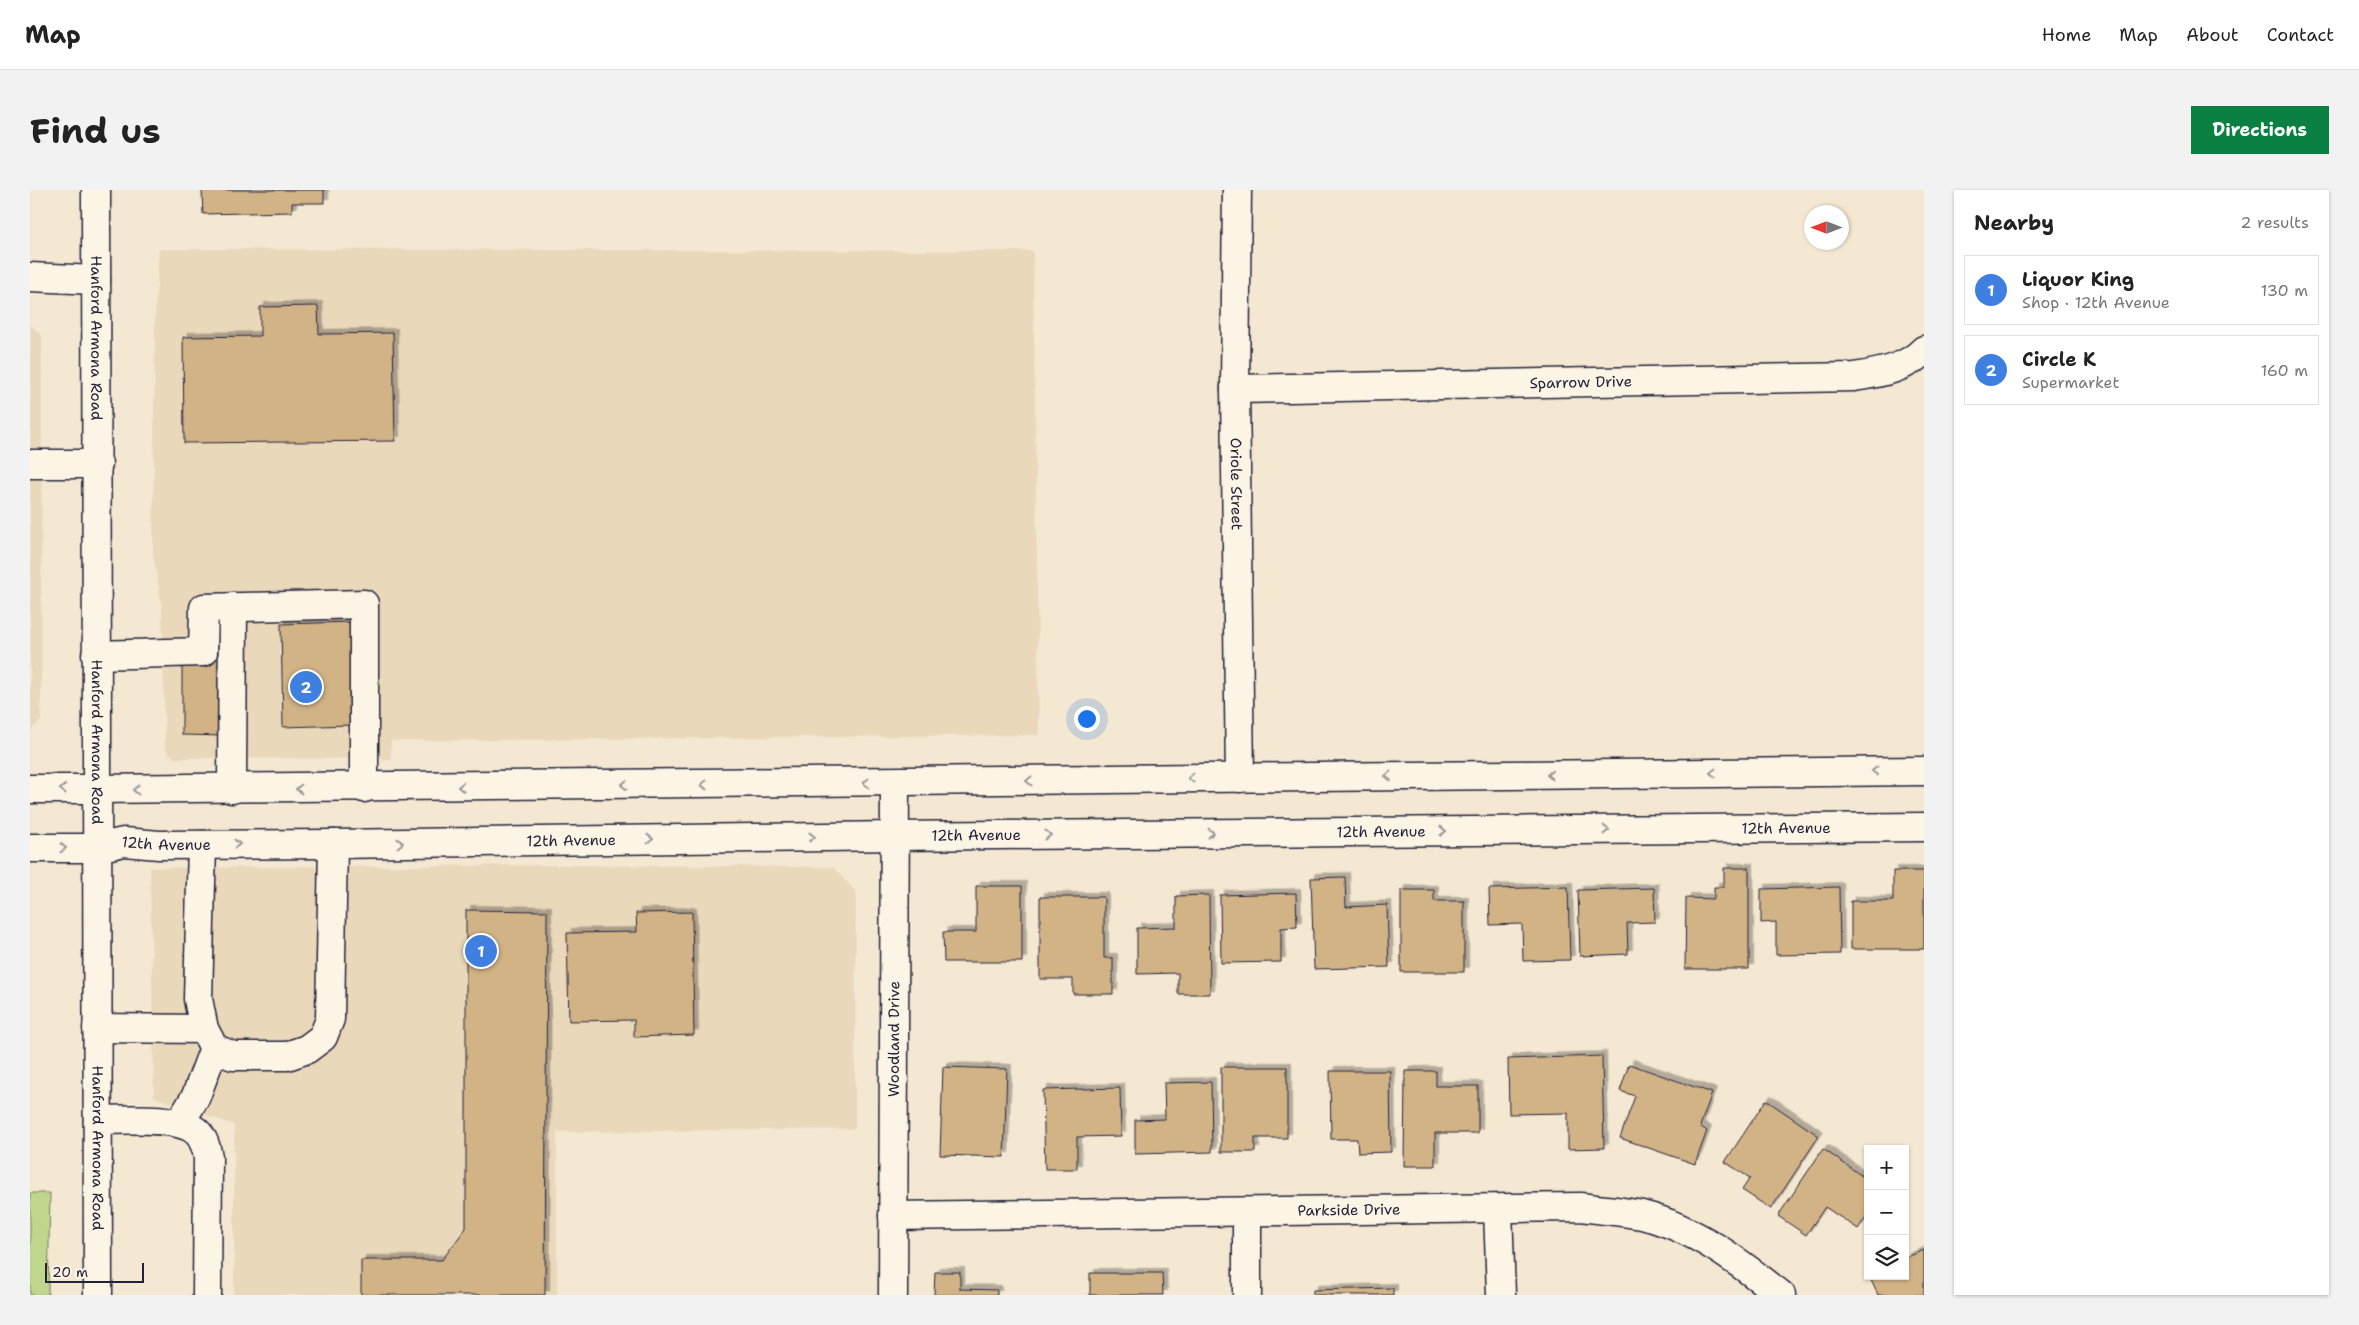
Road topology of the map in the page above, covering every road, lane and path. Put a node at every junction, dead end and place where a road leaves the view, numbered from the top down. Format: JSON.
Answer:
{"nodes":[{"id":1,"x":96,"y":190,"type":"edge"},
{"id":2,"x":1237,"y":190,"type":"edge"},
{"id":3,"x":30,"y":277,"type":"edge"},
{"id":4,"x":96,"y":280,"type":"junction"},
{"id":5,"x":1923,"y":351,"type":"edge"},
{"id":6,"x":1235,"y":389,"type":"junction"},
{"id":7,"x":30,"y":464,"type":"edge"},
{"id":8,"x":98,"y":464,"type":"junction"},
{"id":9,"x":233,"y":608,"type":"junction"},
{"id":10,"x":96,"y":655,"type":"junction"},
{"id":11,"x":1924,"y":771,"type":"edge"},
{"id":12,"x":1240,"y":778,"type":"junction"},
{"id":13,"x":895,"y":782,"type":"junction"},
{"id":14,"x":364,"y":788,"type":"junction"},
{"id":15,"x":30,"y":789,"type":"edge"},
{"id":16,"x":96,"y":789,"type":"junction"},
{"id":17,"x":232,"y":789,"type":"junction"},
{"id":18,"x":1924,"y":827,"type":"edge"},
{"id":19,"x":895,"y":836,"type":"junction"},
{"id":20,"x":202,"y":844,"type":"junction"},
{"id":21,"x":333,"y":844,"type":"junction"},
{"id":22,"x":30,"y":848,"type":"edge"},
{"id":23,"x":96,"y":848,"type":"junction"},
{"id":24,"x":97,"y":1028,"type":"junction"},
{"id":25,"x":209,"y":1039,"type":"junction"},
{"id":26,"x":98,"y":1120,"type":"junction"},
{"id":27,"x":180,"y":1123,"type":"junction"},
{"id":28,"x":1498,"y":1209,"type":"junction"},
{"id":29,"x":1247,"y":1212,"type":"junction"},
{"id":30,"x":894,"y":1216,"type":"junction"},
{"id":31,"x":98,"y":1295,"type":"edge"},
{"id":32,"x":207,"y":1295,"type":"edge"},
{"id":33,"x":894,"y":1295,"type":"edge"},
{"id":34,"x":1247,"y":1295,"type":"edge"},
{"id":35,"x":1501,"y":1295,"type":"edge"},
{"id":36,"x":1781,"y":1295,"type":"edge"}],
"edges":[{"from":1,"to":4,"type":"street","name":"Hanford Armona Road"},
{"from":2,"to":6,"type":"street","name":"Oriole Street"},
{"from":3,"to":4,"type":"street"},
{"from":4,"to":8,"type":"street","name":"Hanford Armona Road"},
{"from":5,"to":6,"type":"street","name":"Sparrow Drive"},
{"from":6,"to":12,"type":"street","name":"Oriole Street"},
{"from":7,"to":8,"type":"street"},
{"from":8,"to":10,"type":"street","name":"Hanford Armona Road"},
{"from":9,"to":10,"type":"street"},
{"from":9,"to":14,"type":"street"},
{"from":9,"to":17,"type":"street"},
{"from":10,"to":16,"type":"street","name":"Hanford Armona Road"},
{"from":11,"to":12,"type":"street","one_way":true},
{"from":12,"to":13,"type":"street","one_way":true},
{"from":13,"to":14,"type":"street","one_way":true},
{"from":13,"to":19,"type":"street","name":"Woodland Drive"},
{"from":14,"to":17,"type":"street","one_way":true},
{"from":16,"to":15,"type":"street","one_way":true},
{"from":17,"to":16,"type":"street","one_way":true},
{"from":16,"to":23,"type":"street","name":"Hanford Armona Road"},
{"from":19,"to":18,"type":"street","name":"12th Avenue","one_way":true},
{"from":21,"to":19,"type":"street","name":"12th Avenue","one_way":true},
{"from":19,"to":30,"type":"street","name":"Woodland Drive"},
{"from":20,"to":21,"type":"street","name":"12th Avenue","one_way":true},
{"from":20,"to":23,"type":"street","name":"12th Avenue"},
{"from":20,"to":25,"type":"street"},
{"from":21,"to":25,"type":"street"},
{"from":22,"to":23,"type":"street","name":"12th Avenue","one_way":true},
{"from":23,"to":24,"type":"street","name":"Hanford Armona Road"},
{"from":24,"to":25,"type":"street"},
{"from":24,"to":26,"type":"street","name":"Hanford Armona Road"},
{"from":25,"to":27,"type":"street"},
{"from":26,"to":27,"type":"street"},
{"from":26,"to":31,"type":"street","name":"Hanford Armona Road"},
{"from":27,"to":32,"type":"street"},
{"from":28,"to":29,"type":"street","name":"Parkside Drive"},
{"from":28,"to":35,"type":"street"},
{"from":28,"to":36,"type":"street","name":"Parkside Drive"},
{"from":29,"to":30,"type":"street","name":"Parkside Drive"},
{"from":29,"to":34,"type":"street"},
{"from":30,"to":33,"type":"street","name":"Woodland Drive"}]}
